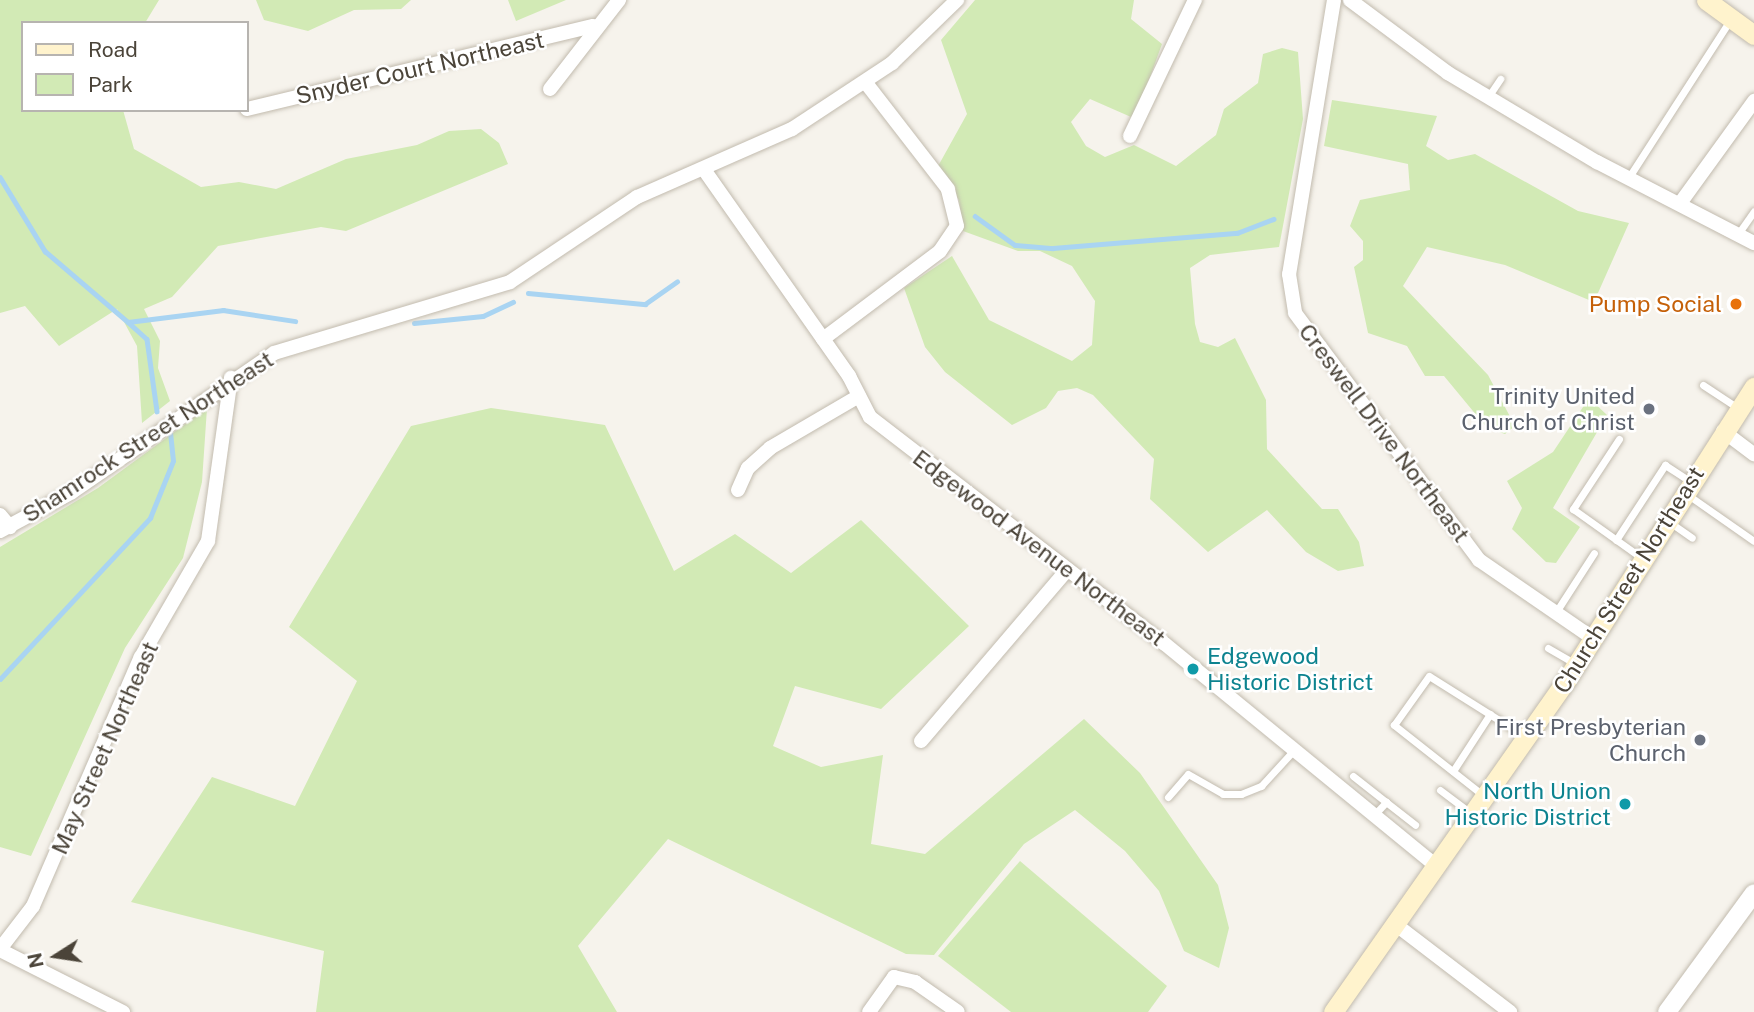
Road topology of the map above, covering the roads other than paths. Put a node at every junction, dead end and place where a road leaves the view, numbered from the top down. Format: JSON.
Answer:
{"nodes":[{"id":1,"x":620,"y":0,"type":"edge"},
{"id":2,"x":957,"y":0,"type":"edge"},
{"id":3,"x":1195,"y":0,"type":"edge"},
{"id":4,"x":1334,"y":0,"type":"edge"},
{"id":5,"x":1350,"y":0,"type":"edge"},
{"id":6,"x":1706,"y":0,"type":"edge"},
{"id":7,"x":1731,"y":19,"type":"junction"},
{"id":8,"x":593,"y":26,"type":"junction"},
{"id":9,"x":1752,"y":30,"type":"edge"},
{"id":10,"x":1500,"y":79,"type":"dead end"},
{"id":11,"x":866,"y":83,"type":"junction"},
{"id":12,"x":550,"y":89,"type":"dead end"},
{"id":13,"x":1488,"y":97,"type":"junction"},
{"id":14,"x":1754,"y":101,"type":"edge"},
{"id":15,"x":248,"y":109,"type":"edge"},
{"id":16,"x":1130,"y":136,"type":"dead end"},
{"id":17,"x":705,"y":171,"type":"junction"},
{"id":18,"x":1629,"y":177,"type":"junction"},
{"id":19,"x":1681,"y":202,"type":"junction"},
{"id":20,"x":1754,"y":211,"type":"edge"},
{"id":21,"x":1738,"y":234,"type":"junction"},
{"id":22,"x":1754,"y":243,"type":"edge"},
{"id":23,"x":823,"y":339,"type":"junction"},
{"id":24,"x":231,"y":378,"type":"junction"},
{"id":25,"x":1703,"y":385,"type":"dead end"},
{"id":26,"x":1754,"y":387,"type":"edge"},
{"id":27,"x":859,"y":397,"type":"junction"},
{"id":28,"x":1739,"y":409,"type":"junction"},
{"id":29,"x":1723,"y":431,"type":"junction"},
{"id":30,"x":1619,"y":439,"type":"dead end"},
{"id":31,"x":1754,"y":454,"type":"edge"},
{"id":32,"x":1688,"y":488,"type":"junction"},
{"id":33,"x":738,"y":490,"type":"dead end"},
{"id":34,"x":0,"y":515,"type":"edge"},
{"id":35,"x":1668,"y":521,"type":"junction"},
{"id":36,"x":5,"y":529,"type":"edge"},
{"id":37,"x":1692,"y":538,"type":"dead end"},
{"id":38,"x":1616,"y":540,"type":"junction"},
{"id":39,"x":1754,"y":541,"type":"edge"},
{"id":40,"x":1594,"y":553,"type":"dead end"},
{"id":41,"x":1643,"y":560,"type":"junction"},
{"id":42,"x":1067,"y":569,"type":"junction"},
{"id":43,"x":1555,"y":613,"type":"junction"},
{"id":44,"x":1594,"y":639,"type":"junction"},
{"id":45,"x":1548,"y":648,"type":"dead end"},
{"id":46,"x":1576,"y":665,"type":"junction"},
{"id":47,"x":1490,"y":715,"type":"junction"},
{"id":48,"x":1527,"y":737,"type":"junction"},
{"id":49,"x":922,"y":741,"type":"dead end"},
{"id":50,"x":1294,"y":750,"type":"junction"},
{"id":51,"x":1453,"y":771,"type":"junction"},
{"id":52,"x":1353,"y":776,"type":"dead end"},
{"id":53,"x":1440,"y":790,"type":"dead end"},
{"id":54,"x":1168,"y":797,"type":"dead end"},
{"id":55,"x":1486,"y":797,"type":"junction"},
{"id":56,"x":1386,"y":802,"type":"junction"},
{"id":57,"x":1374,"y":815,"type":"junction"},
{"id":58,"x":1473,"y":816,"type":"junction"},
{"id":59,"x":1415,"y":825,"type":"dead end"},
{"id":60,"x":1437,"y":867,"type":"junction"},
{"id":61,"x":1754,"y":893,"type":"edge"},
{"id":62,"x":1395,"y":924,"type":"junction"},
{"id":63,"x":0,"y":949,"type":"edge"},
{"id":64,"x":123,"y":1012,"type":"edge"},
{"id":65,"x":869,"y":1012,"type":"edge"},
{"id":66,"x":958,"y":1012,"type":"edge"},
{"id":67,"x":1333,"y":1012,"type":"edge"},
{"id":68,"x":1510,"y":1012,"type":"edge"},
{"id":69,"x":1667,"y":1012,"type":"edge"}],
"edges":[{"from":1,"to":8,"type":"street"},
{"from":2,"to":11,"type":"street","name":"Shamrock Street Northeast"},
{"from":3,"to":16,"type":"street"},
{"from":4,"to":43,"type":"street","name":"Creswell Drive Northeast"},
{"from":5,"to":13,"type":"street"},
{"from":6,"to":7,"type":"main road"},
{"from":7,"to":9,"type":"main road"},
{"from":7,"to":18,"type":"lane"},
{"from":8,"to":12,"type":"street"},
{"from":8,"to":15,"type":"street","name":"Snyder Court Northeast"},
{"from":10,"to":13,"type":"lane"},
{"from":11,"to":17,"type":"street","name":"Shamrock Street Northeast"},
{"from":11,"to":23,"type":"street"},
{"from":13,"to":18,"type":"street"},
{"from":14,"to":19,"type":"street"},
{"from":17,"to":23,"type":"street","name":"Edgewood Avenue Northeast"},
{"from":17,"to":24,"type":"street","name":"Shamrock Street Northeast"},
{"from":18,"to":19,"type":"street"},
{"from":19,"to":21,"type":"street"},
{"from":20,"to":21,"type":"lane"},
{"from":21,"to":22,"type":"street"},
{"from":23,"to":27,"type":"street","name":"Edgewood Avenue Northeast"},
{"from":24,"to":36,"type":"street","name":"Shamrock Street Northeast"},
{"from":24,"to":63,"type":"street","name":"May Street Northeast"},
{"from":25,"to":28,"type":"lane"},
{"from":26,"to":28,"type":"main road","name":"Church Street Northeast"},
{"from":27,"to":33,"type":"street"},
{"from":27,"to":42,"type":"street","name":"Edgewood Avenue Northeast"},
{"from":28,"to":29,"type":"main road","name":"Church Street Northeast"},
{"from":29,"to":31,"type":"street"},
{"from":29,"to":32,"type":"main road","name":"Church Street Northeast"},
{"from":30,"to":38,"type":"lane"},
{"from":32,"to":35,"type":"main road","name":"Church Street Northeast"},
{"from":32,"to":38,"type":"lane"},
{"from":32,"to":39,"type":"lane"},
{"from":34,"to":36,"type":"street"},
{"from":35,"to":37,"type":"lane"},
{"from":35,"to":41,"type":"main road","name":"Church Street Northeast"},
{"from":38,"to":41,"type":"lane"},
{"from":40,"to":43,"type":"lane"},
{"from":41,"to":44,"type":"main road","name":"Church Street Northeast"},
{"from":42,"to":49,"type":"street"},
{"from":42,"to":50,"type":"street","name":"Edgewood Avenue Northeast"},
{"from":43,"to":44,"type":"street","name":"Creswell Drive Northeast"},
{"from":44,"to":46,"type":"main road","name":"Church Street Northeast"},
{"from":45,"to":46,"type":"lane"},
{"from":46,"to":48,"type":"main road","name":"Church Street Northeast"},
{"from":47,"to":48,"type":"lane"},
{"from":47,"to":51,"type":"lane"},
{"from":47,"to":51,"type":"lane"},
{"from":48,"to":55,"type":"main road","name":"Church Street Northeast"},
{"from":50,"to":54,"type":"lane"},
{"from":50,"to":57,"type":"street","name":"Edgewood Avenue Northeast"},
{"from":51,"to":55,"type":"lane"},
{"from":52,"to":56,"type":"lane"},
{"from":53,"to":58,"type":"lane"},
{"from":55,"to":58,"type":"main road","name":"Church Street Northeast"},
{"from":56,"to":57,"type":"lane"},
{"from":56,"to":59,"type":"lane"},
{"from":57,"to":60,"type":"street","name":"Edgewood Avenue Northeast"},
{"from":58,"to":60,"type":"main road","name":"Church Street Northeast"},
{"from":60,"to":62,"type":"main road","name":"Church Street Northeast"},
{"from":61,"to":69,"type":"street"},
{"from":62,"to":67,"type":"main road","name":"Church Street Northeast"},
{"from":62,"to":68,"type":"street"},
{"from":63,"to":64,"type":"street"},
{"from":65,"to":66,"type":"street"}]}
